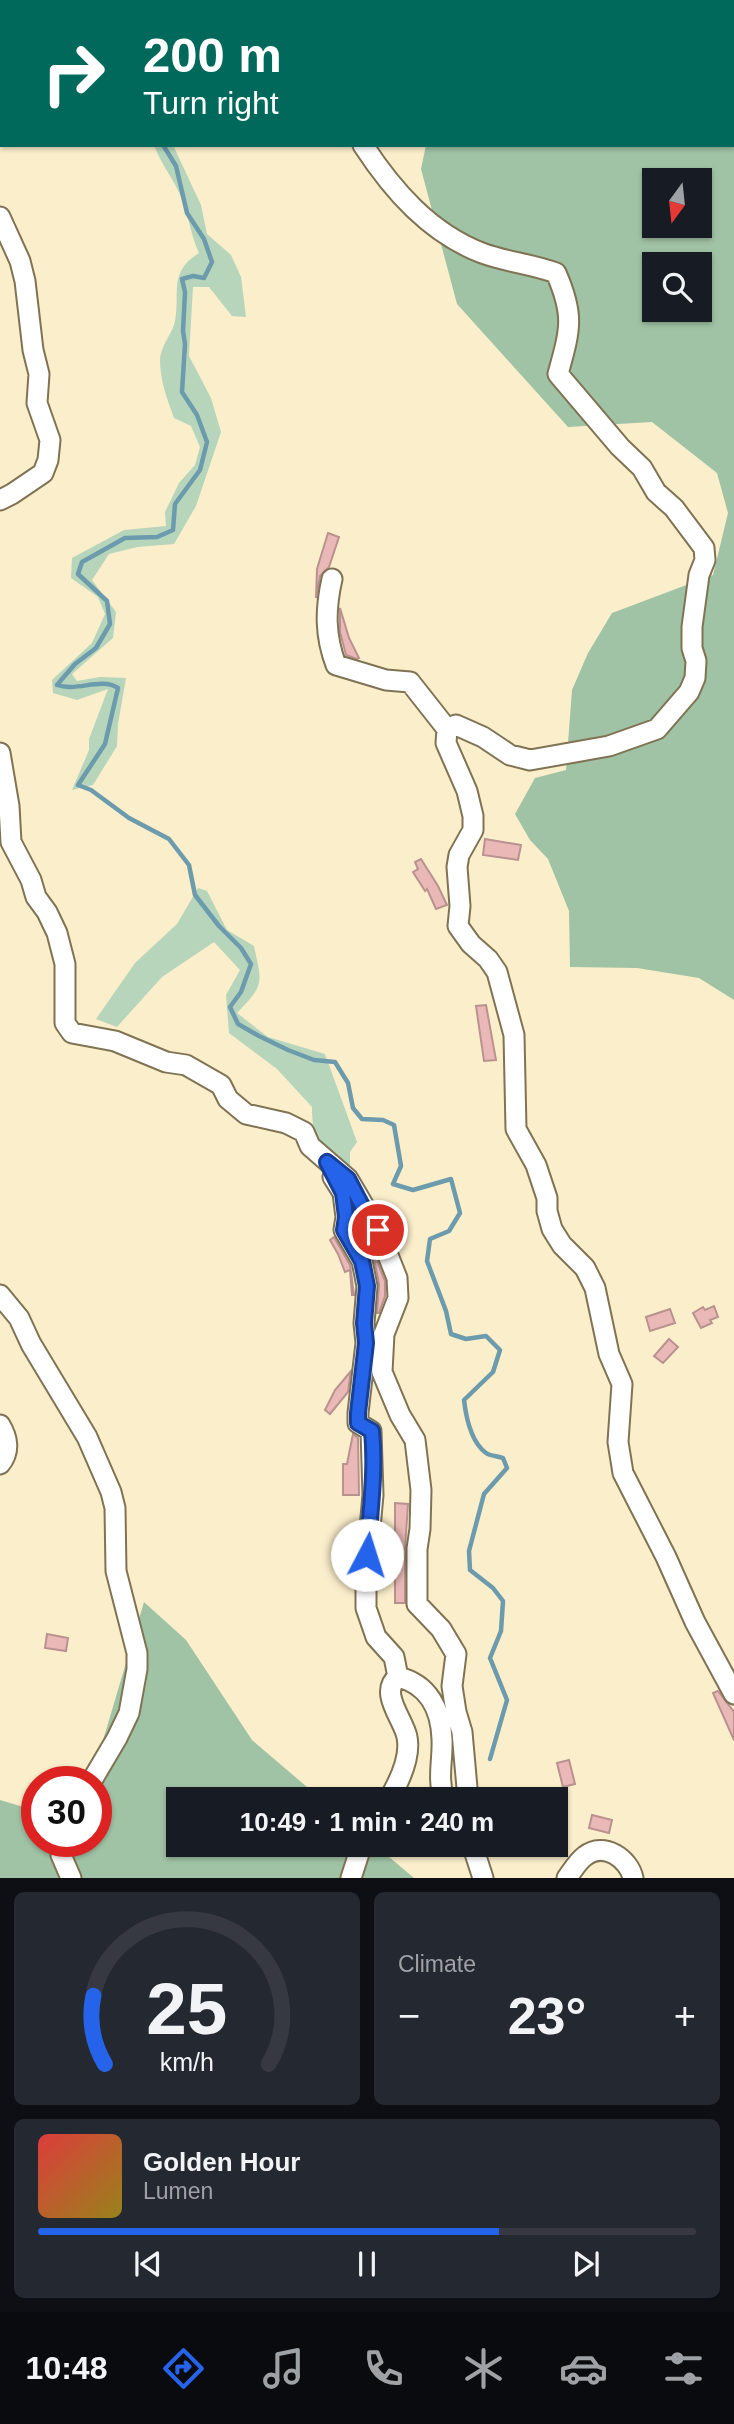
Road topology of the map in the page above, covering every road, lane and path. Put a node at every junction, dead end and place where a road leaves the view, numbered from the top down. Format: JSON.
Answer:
{"nodes":[{"id":1,"x":364,"y":147,"type":"edge"},
{"id":2,"x":0,"y":217,"type":"edge"},
{"id":3,"x":0,"y":500,"type":"edge"},
{"id":4,"x":332,"y":579,"type":"dead end"},
{"id":5,"x":447,"y":729,"type":"junction"},
{"id":6,"x":0,"y":753,"type":"edge"},
{"id":7,"x":327,"y":1162,"type":"junction"},
{"id":8,"x":0,"y":1295,"type":"edge"},
{"id":9,"x":0,"y":1425,"type":"edge"},
{"id":10,"x":0,"y":1464,"type":"edge"},
{"id":11,"x":398,"y":1677,"type":"junction"},
{"id":12,"x":734,"y":1694,"type":"edge"},
{"id":13,"x":100,"y":1766,"type":"edge"},
{"id":14,"x":396,"y":1787,"type":"edge"},
{"id":15,"x":442,"y":1787,"type":"edge"},
{"id":16,"x":467,"y":1787,"type":"edge"},
{"id":17,"x":62,"y":1857,"type":"edge"},
{"id":18,"x":358,"y":1857,"type":"edge"},
{"id":19,"x":477,"y":1857,"type":"edge"},
{"id":20,"x":489,"y":1857,"type":"edge"},
{"id":21,"x":71,"y":1878,"type":"edge"},
{"id":22,"x":351,"y":1878,"type":"edge"},
{"id":23,"x":485,"y":1878,"type":"edge"},
{"id":24,"x":567,"y":1878,"type":"edge"},
{"id":25,"x":634,"y":1878,"type":"edge"}],
"edges":[{"from":1,"to":5,"type":"street"},
{"from":2,"to":3,"type":"street"},
{"from":4,"to":5,"type":"street"},
{"from":5,"to":12,"type":"street"},
{"from":6,"to":7,"type":"street"},
{"from":7,"to":11,"type":"street"},
{"from":7,"to":16,"type":"street"},
{"from":8,"to":13,"type":"street"},
{"from":9,"to":10,"type":"street"},
{"from":11,"to":14,"type":"street"},
{"from":11,"to":15,"type":"street"},
{"from":17,"to":21,"type":"street"},
{"from":18,"to":22,"type":"street"},
{"from":19,"to":23,"type":"street"},
{"from":20,"to":23,"type":"street"},
{"from":24,"to":25,"type":"street"}]}
